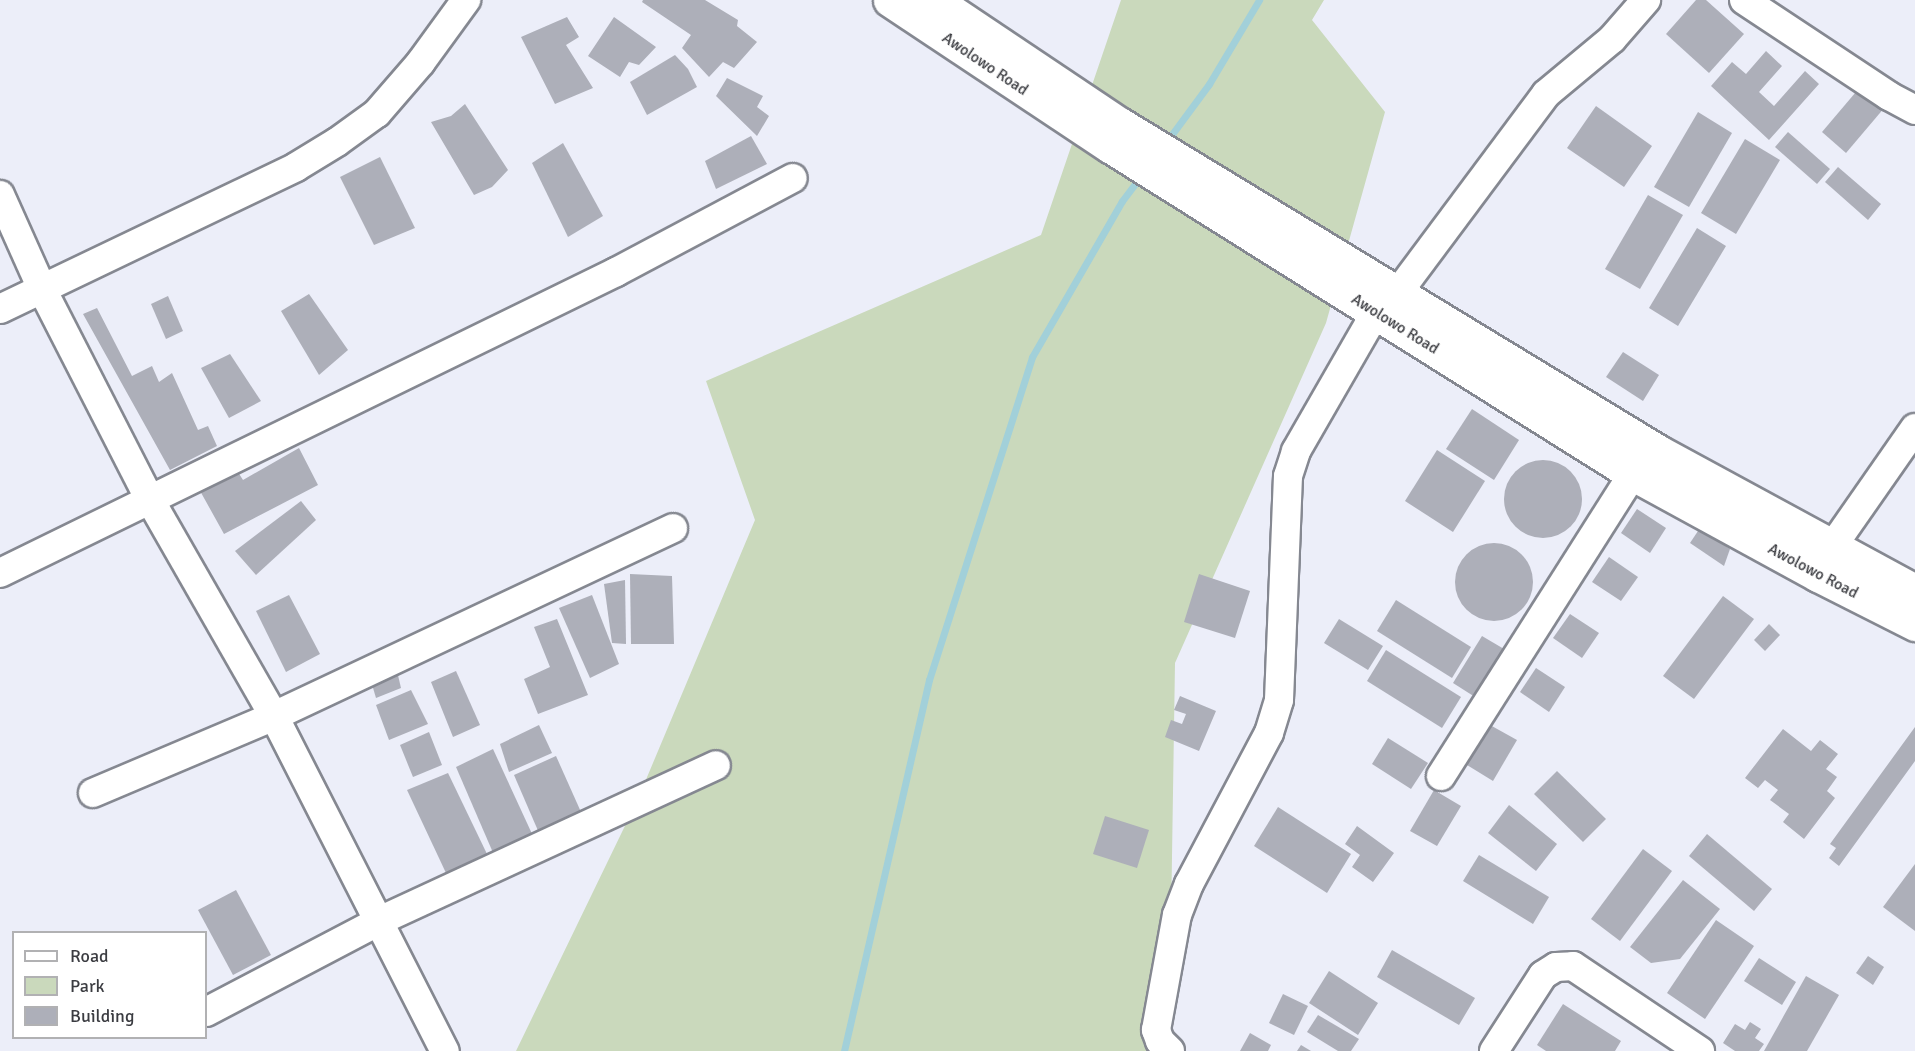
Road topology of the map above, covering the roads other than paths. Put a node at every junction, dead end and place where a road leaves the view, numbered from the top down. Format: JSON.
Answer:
{"nodes":[{"id":1,"x":466,"y":0,"type":"edge"},
{"id":2,"x":890,"y":0,"type":"edge"},
{"id":3,"x":934,"y":0,"type":"edge"},
{"id":4,"x":1646,"y":0,"type":"edge"},
{"id":5,"x":1744,"y":0,"type":"edge"},
{"id":6,"x":1915,"y":110,"type":"edge"},
{"id":7,"x":1115,"y":136,"type":"junction"},
{"id":8,"x":793,"y":178,"type":"dead end"},
{"id":9,"x":0,"y":195,"type":"edge"},
{"id":10,"x":42,"y":289,"type":"junction"},
{"id":11,"x":1387,"y":303,"type":"junction"},
{"id":12,"x":0,"y":309,"type":"edge"},
{"id":13,"x":1915,"y":428,"type":"edge"},
{"id":14,"x":1633,"y":474,"type":"junction"},
{"id":15,"x":149,"y":498,"type":"junction"},
{"id":16,"x":673,"y":528,"type":"dead end"},
{"id":17,"x":1832,"y":547,"type":"junction"},
{"id":18,"x":0,"y":573,"type":"edge"},
{"id":19,"x":1915,"y":591,"type":"edge"},
{"id":20,"x":1915,"y":624,"type":"edge"},
{"id":21,"x":274,"y":716,"type":"junction"},
{"id":22,"x":716,"y":765,"type":"dead end"},
{"id":23,"x":1441,"y":776,"type":"dead end"},
{"id":24,"x":93,"y":793,"type":"dead end"},
{"id":25,"x":379,"y":921,"type":"junction"},
{"id":26,"x":207,"y":1011,"type":"edge"},
{"id":27,"x":446,"y":1051,"type":"edge"},
{"id":28,"x":1170,"y":1051,"type":"edge"},
{"id":29,"x":1494,"y":1051,"type":"edge"},
{"id":30,"x":1700,"y":1051,"type":"edge"}],
"edges":[{"from":1,"to":10,"type":"street"},
{"from":2,"to":7,"type":"main road","name":"Awolowo Road"},
{"from":3,"to":7,"type":"main road","name":"Awolowo Road"},
{"from":4,"to":11,"type":"street"},
{"from":5,"to":6,"type":"street"},
{"from":7,"to":11,"type":"main road","name":"Awolowo Road"},
{"from":8,"to":15,"type":"street"},
{"from":9,"to":10,"type":"street"},
{"from":10,"to":12,"type":"street"},
{"from":10,"to":15,"type":"street"},
{"from":11,"to":14,"type":"main road","name":"Awolowo Road"},
{"from":11,"to":17,"type":"main road","name":"Awolowo Road"},
{"from":11,"to":28,"type":"street"},
{"from":13,"to":17,"type":"street"},
{"from":14,"to":20,"type":"main road","name":"Awolowo Road"},
{"from":14,"to":23,"type":"street"},
{"from":15,"to":18,"type":"street"},
{"from":15,"to":21,"type":"street"},
{"from":16,"to":21,"type":"street"},
{"from":17,"to":19,"type":"main road","name":"Awolowo Road"},
{"from":21,"to":24,"type":"street"},
{"from":21,"to":25,"type":"street"},
{"from":22,"to":25,"type":"street"},
{"from":25,"to":26,"type":"street"},
{"from":25,"to":27,"type":"street"},
{"from":29,"to":30,"type":"street"}]}
